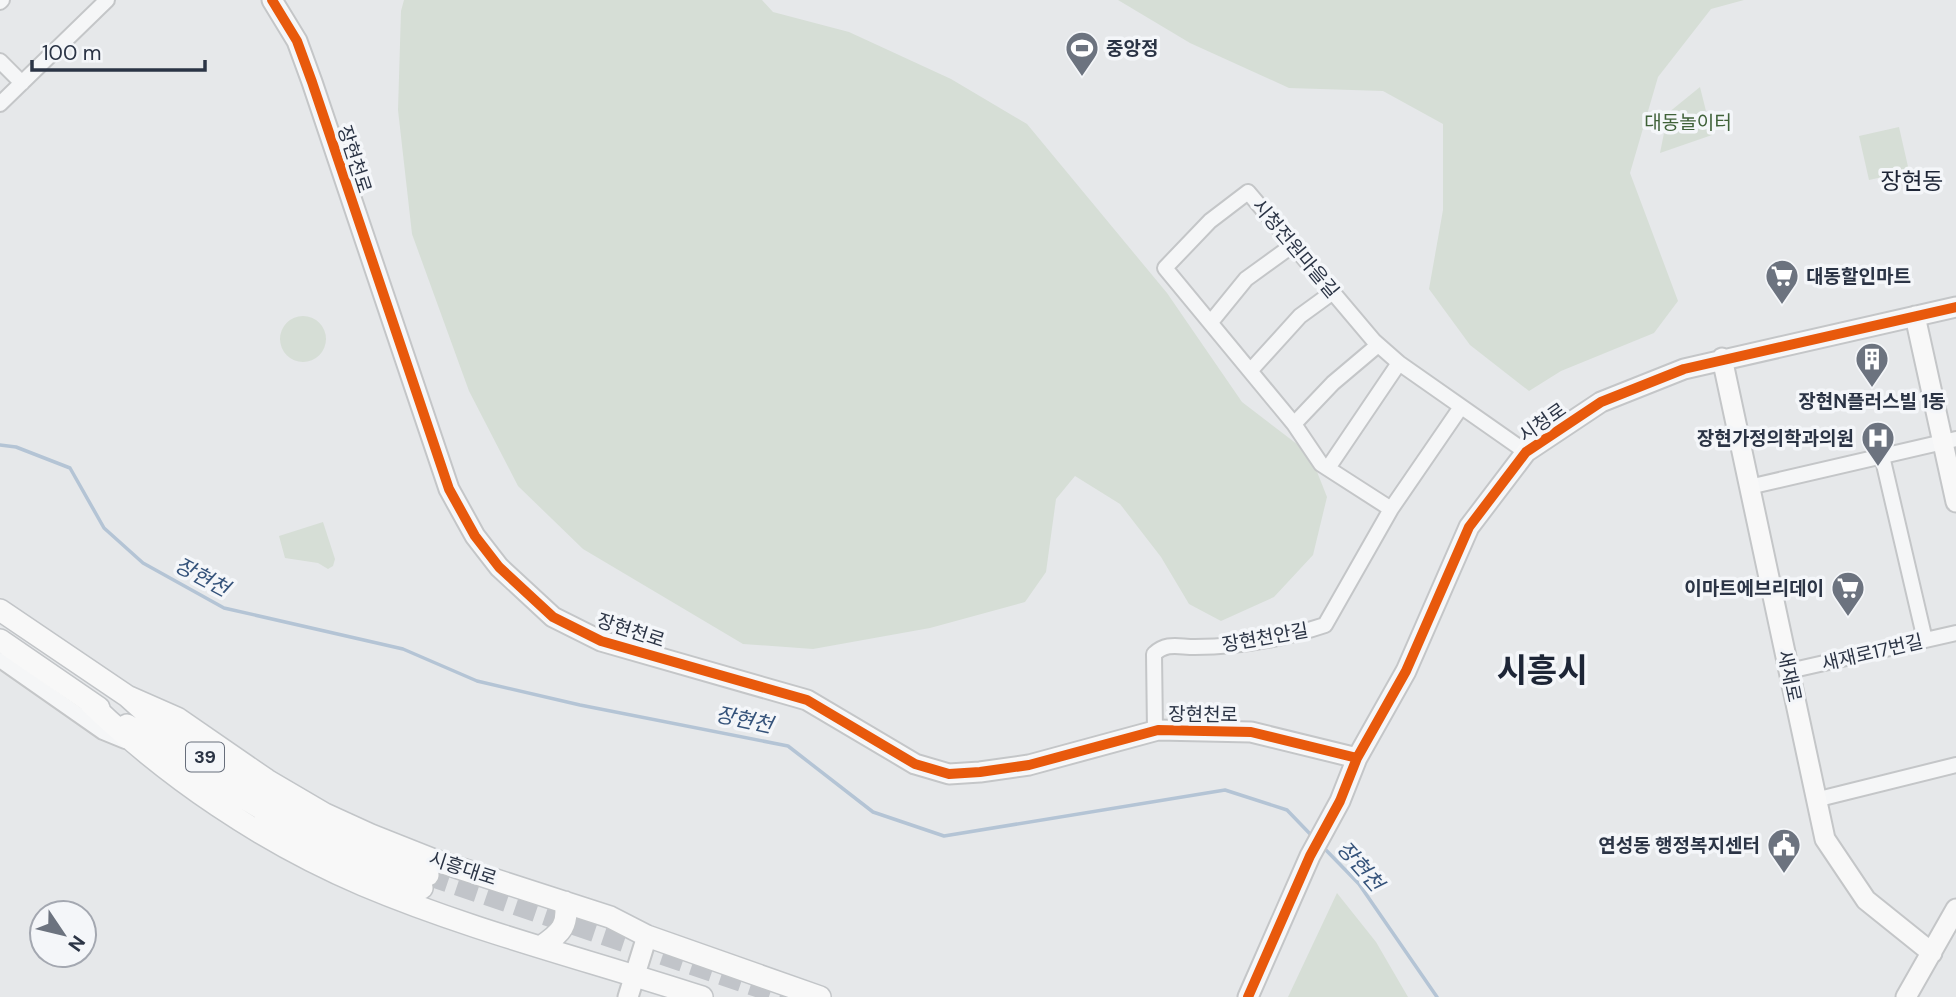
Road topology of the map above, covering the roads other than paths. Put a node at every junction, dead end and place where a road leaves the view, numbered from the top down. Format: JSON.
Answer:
{"nodes":[{"id":1,"x":107,"y":0,"type":"edge"},
{"id":2,"x":272,"y":0,"type":"edge"},
{"id":3,"x":0,"y":61,"type":"edge"},
{"id":4,"x":22,"y":83,"type":"junction"},
{"id":5,"x":0,"y":104,"type":"edge"},
{"id":6,"x":1293,"y":245,"type":"junction"},
{"id":7,"x":1333,"y":292,"type":"junction"},
{"id":8,"x":1956,"y":307,"type":"edge"},
{"id":9,"x":1915,"y":316,"type":"junction"},
{"id":10,"x":1211,"y":322,"type":"junction"},
{"id":11,"x":1378,"y":345,"type":"junction"},
{"id":12,"x":1722,"y":358,"type":"junction"},
{"id":13,"x":1399,"y":363,"type":"junction"},
{"id":14,"x":1251,"y":370,"type":"junction"},
{"id":15,"x":1461,"y":407,"type":"junction"},
{"id":16,"x":1294,"y":424,"type":"junction"},
{"id":17,"x":1949,"y":440,"type":"edge"},
{"id":18,"x":1526,"y":452,"type":"junction"},
{"id":19,"x":1882,"y":456,"type":"junction"},
{"id":20,"x":1328,"y":468,"type":"junction"},
{"id":21,"x":1749,"y":487,"type":"junction"},
{"id":22,"x":1956,"y":502,"type":"edge"},
{"id":23,"x":1391,"y":509,"type":"junction"},
{"id":24,"x":0,"y":610,"type":"edge"},
{"id":25,"x":1956,"y":633,"type":"edge"},
{"id":26,"x":0,"y":640,"type":"edge"},
{"id":27,"x":1925,"y":640,"type":"junction"},
{"id":28,"x":0,"y":660,"type":"edge"},
{"id":29,"x":1789,"y":671,"type":"junction"},
{"id":30,"x":127,"y":696,"type":"junction"},
{"id":31,"x":89,"y":702,"type":"junction"},
{"id":32,"x":1155,"y":731,"type":"junction"},
{"id":33,"x":133,"y":744,"type":"junction"},
{"id":34,"x":1357,"y":758,"type":"junction"},
{"id":35,"x":1956,"y":765,"type":"edge"},
{"id":36,"x":1815,"y":800,"type":"junction"},
{"id":37,"x":565,"y":902,"type":"junction"},
{"id":38,"x":1956,"y":909,"type":"edge"},
{"id":39,"x":648,"y":936,"type":"junction"},
{"id":40,"x":542,"y":946,"type":"junction"},
{"id":41,"x":1932,"y":953,"type":"junction"},
{"id":42,"x":636,"y":975,"type":"junction"},
{"id":43,"x":628,"y":997,"type":"edge"},
{"id":44,"x":702,"y":997,"type":"edge"},
{"id":45,"x":820,"y":997,"type":"edge"},
{"id":46,"x":1248,"y":997,"type":"edge"},
{"id":47,"x":1906,"y":997,"type":"edge"}],
"edges":[{"from":1,"to":4,"type":"street"},
{"from":2,"to":32,"type":"street","name":"장현천로"},
{"from":3,"to":4,"type":"street"},
{"from":4,"to":5,"type":"street"},
{"from":6,"to":7,"type":"street","name":"시청전원마을길"},
{"from":6,"to":10,"type":"street"},
{"from":6,"to":10,"type":"street","name":"시청전원마을길"},
{"from":7,"to":11,"type":"street","name":"시청전원마을길"},
{"from":7,"to":14,"type":"street"},
{"from":8,"to":9,"type":"street","name":"시청로"},
{"from":9,"to":12,"type":"street","name":"시청로"},
{"from":9,"to":17,"type":"street"},
{"from":10,"to":14,"type":"street","name":"시청전원마을길"},
{"from":11,"to":13,"type":"street","name":"시청전원마을길"},
{"from":11,"to":16,"type":"street"},
{"from":12,"to":18,"type":"street","name":"시청로"},
{"from":12,"to":21,"type":"street","name":"새재로"},
{"from":13,"to":15,"type":"street","name":"시청전원마을길"},
{"from":13,"to":20,"type":"street"},
{"from":14,"to":16,"type":"street","name":"시청전원마을길"},
{"from":15,"to":18,"type":"street","name":"시청전원마을길"},
{"from":15,"to":23,"type":"street","name":"장현천안길"},
{"from":16,"to":20,"type":"street","name":"시청전원마을길"},
{"from":17,"to":19,"type":"street"},
{"from":17,"to":22,"type":"street"},
{"from":18,"to":34,"type":"street","name":"시청로"},
{"from":19,"to":21,"type":"street"},
{"from":19,"to":27,"type":"street"},
{"from":20,"to":23,"type":"street","name":"시청전원마을길"},
{"from":21,"to":29,"type":"street","name":"새재로"},
{"from":23,"to":32,"type":"street","name":"장현천안길"},
{"from":24,"to":30,"type":"main road","name":"시흥대로","number":"39"},
{"from":25,"to":27,"type":"street","name":"새재로17번길"},
{"from":26,"to":31,"type":"main road","name":"시흥대로","number":"39"},
{"from":27,"to":29,"type":"street","name":"새재로17번길"},
{"from":28,"to":33,"type":"street"},
{"from":29,"to":36,"type":"street","name":"새재로"},
{"from":30,"to":31,"type":"main road","name":"시흥대로","number":"39"},
{"from":30,"to":37,"type":"main road","name":"시흥대로"},
{"from":31,"to":33,"type":"main road","name":"시흥대로"},
{"from":32,"to":34,"type":"street","name":"장현천로"},
{"from":33,"to":40,"type":"main road","name":"시흥대로"},
{"from":34,"to":46,"type":"street","name":"시청로"},
{"from":35,"to":36,"type":"street"},
{"from":36,"to":41,"type":"street","name":"새재로"},
{"from":37,"to":39,"type":"main road","name":"시흥대로"},
{"from":37,"to":40,"type":"main road"},
{"from":38,"to":41,"type":"street"},
{"from":39,"to":42,"type":"street"},
{"from":39,"to":45,"type":"main road","name":"시흥대로"},
{"from":40,"to":42,"type":"main road","name":"시흥대로"},
{"from":41,"to":47,"type":"street"},
{"from":42,"to":43,"type":"street"},
{"from":42,"to":44,"type":"main road","name":"시흥대로"}]}
